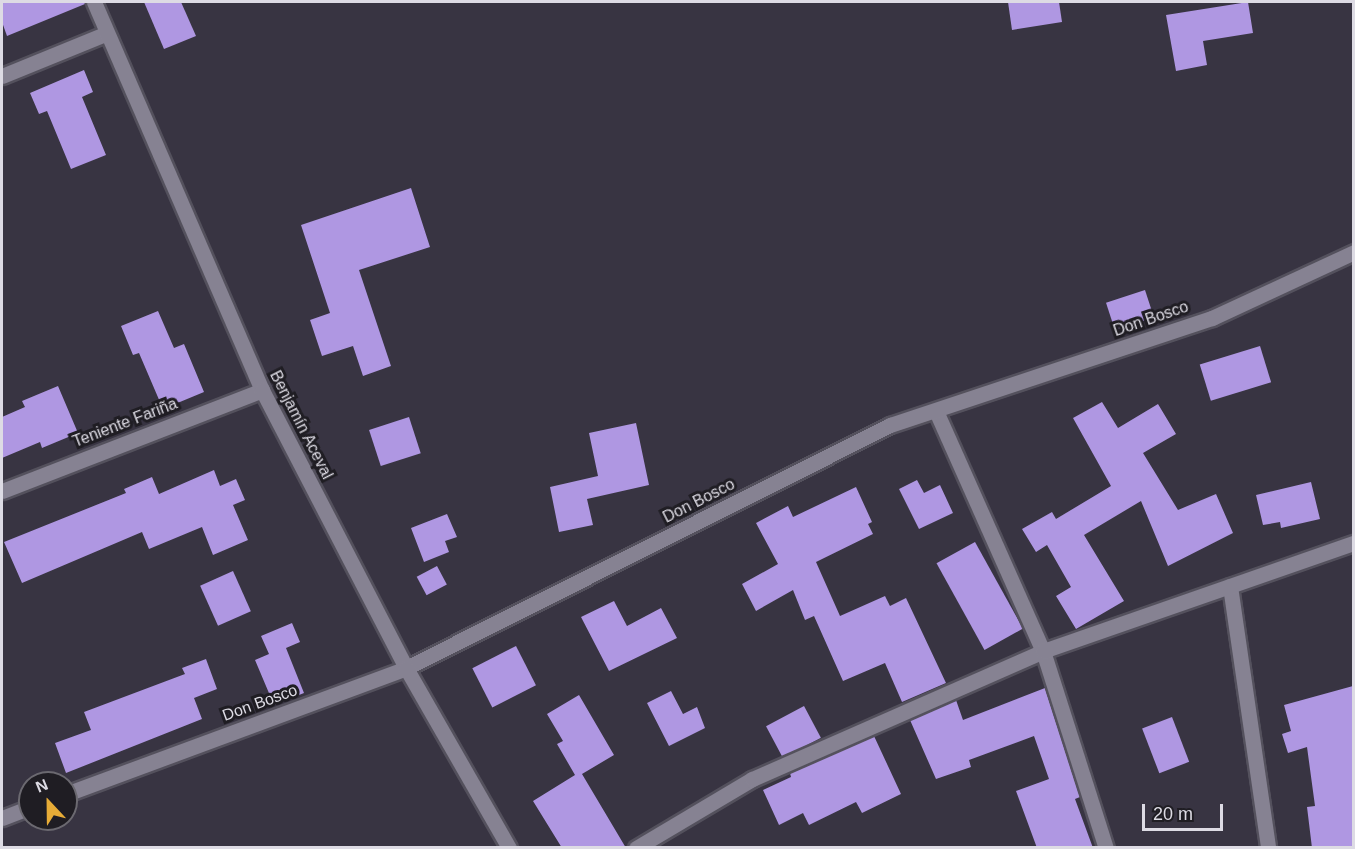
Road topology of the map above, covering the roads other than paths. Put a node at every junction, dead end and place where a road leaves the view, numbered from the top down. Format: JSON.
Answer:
{"nodes":[{"id":1,"x":94,"y":2,"type":"edge"},
{"id":2,"x":105,"y":34,"type":"junction"},
{"id":3,"x":2,"y":76,"type":"edge"},
{"id":4,"x":1353,"y":252,"type":"edge"},
{"id":5,"x":262,"y":390,"type":"junction"},
{"id":6,"x":936,"y":411,"type":"junction"},
{"id":7,"x":2,"y":491,"type":"edge"},
{"id":8,"x":1353,"y":543,"type":"edge"},
{"id":9,"x":1230,"y":586,"type":"junction"},
{"id":10,"x":1043,"y":651,"type":"junction"},
{"id":11,"x":406,"y":668,"type":"junction"},
{"id":12,"x":78,"y":790,"type":"edge"},
{"id":13,"x":18,"y":812,"type":"edge"},
{"id":14,"x":2,"y":818,"type":"edge"},
{"id":15,"x":509,"y":848,"type":"edge"},
{"id":16,"x":636,"y":848,"type":"edge"},
{"id":17,"x":1106,"y":848,"type":"edge"},
{"id":18,"x":1268,"y":848,"type":"edge"}],
"edges":[{"from":1,"to":2,"type":"street","name":"Benjamín Aceval"},
{"from":2,"to":3,"type":"street"},
{"from":2,"to":5,"type":"street","name":"Benjamín Aceval"},
{"from":4,"to":6,"type":"street","name":"Don Bosco"},
{"from":5,"to":7,"type":"street","name":"Teniente Fariña"},
{"from":5,"to":11,"type":"street","name":"Benjamín Aceval"},
{"from":6,"to":10,"type":"street"},
{"from":6,"to":11,"type":"street","name":"Don Bosco"},
{"from":8,"to":9,"type":"street"},
{"from":9,"to":10,"type":"street"},
{"from":9,"to":18,"type":"street"},
{"from":10,"to":16,"type":"street"},
{"from":10,"to":17,"type":"street"},
{"from":11,"to":12,"type":"street","name":"Don Bosco"},
{"from":11,"to":15,"type":"street","name":"Benjamín Aceval"},
{"from":13,"to":14,"type":"street"}]}
